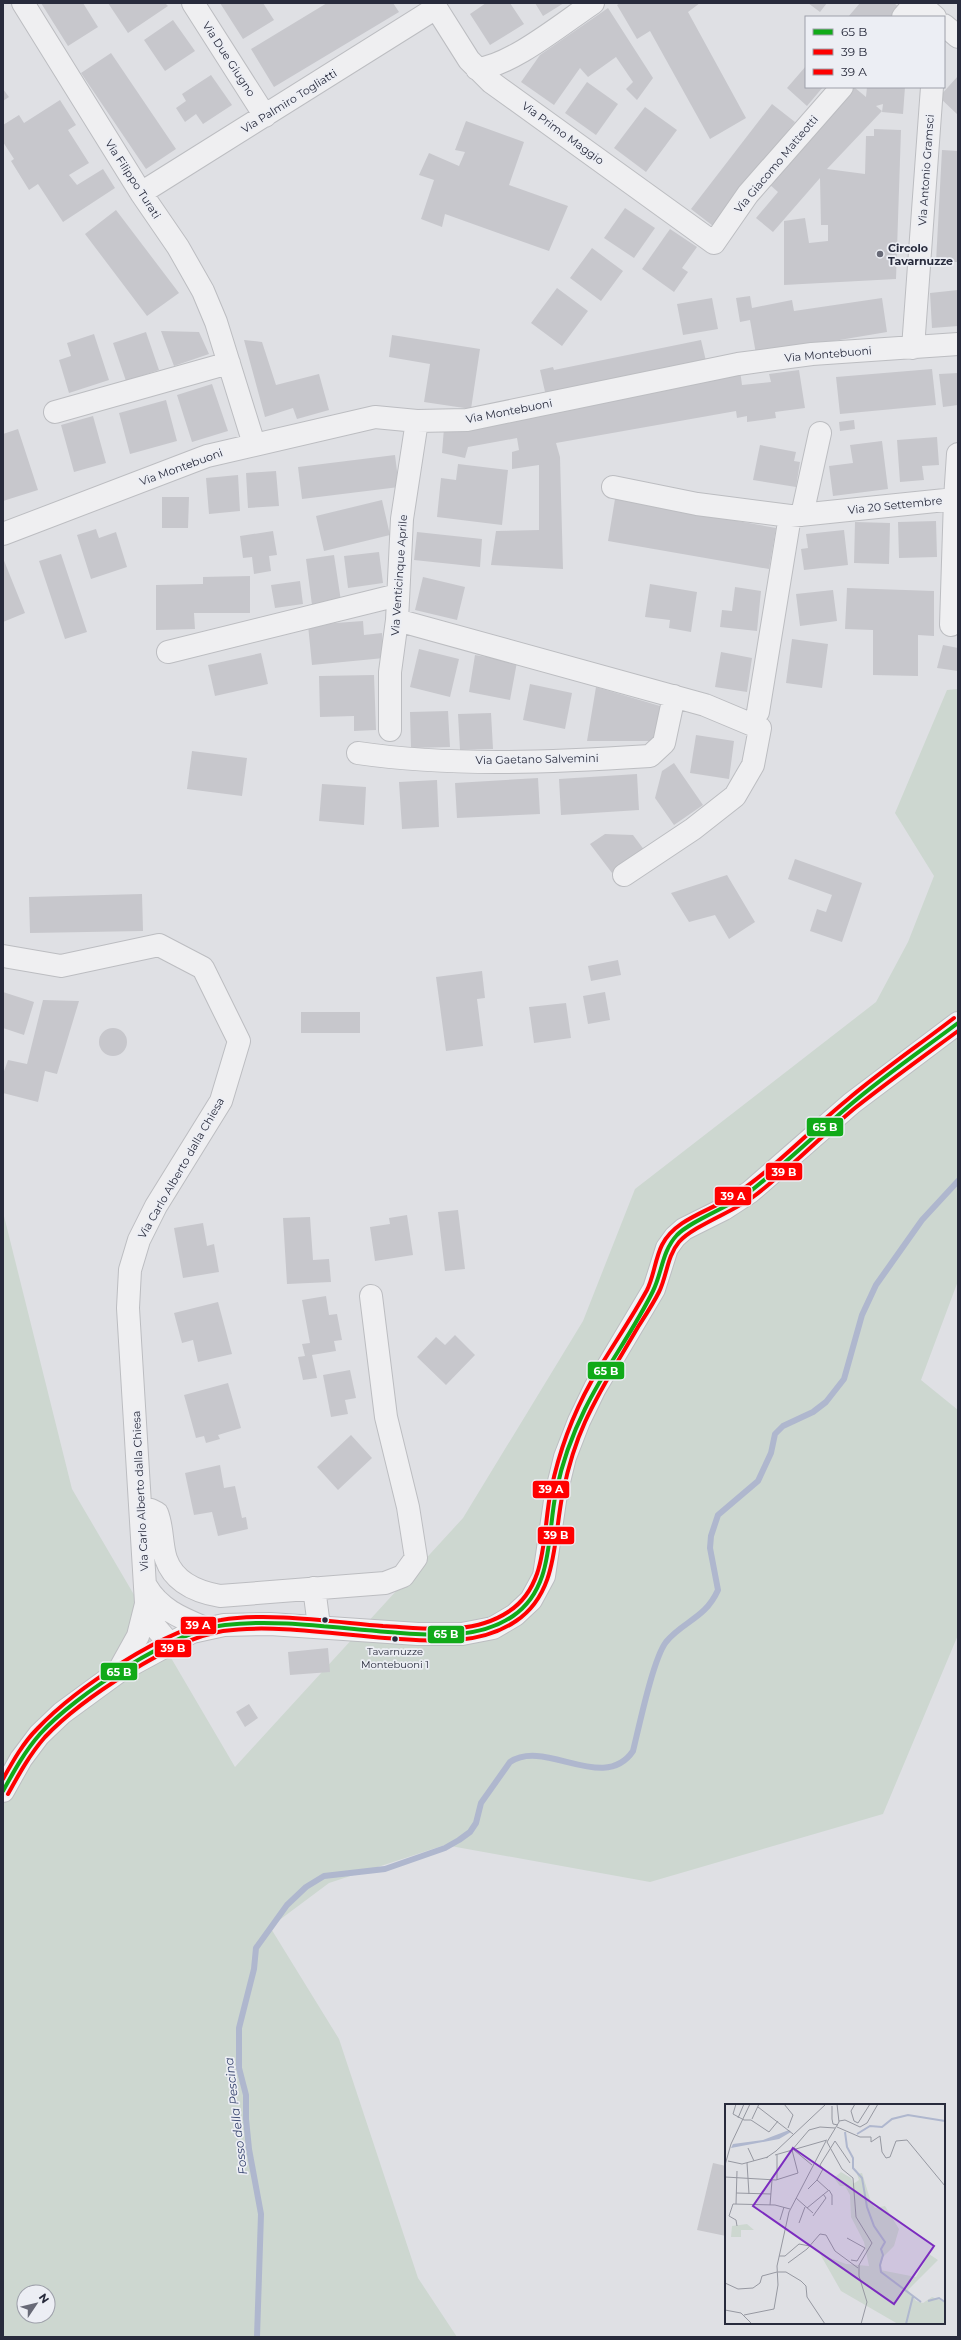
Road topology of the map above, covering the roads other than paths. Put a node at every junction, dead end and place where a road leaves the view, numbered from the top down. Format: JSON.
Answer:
{"nodes":[{"id":1,"x":22,"y":3,"type":"edge"},
{"id":2,"x":193,"y":3,"type":"edge"},
{"id":3,"x":593,"y":3,"type":"edge"},
{"id":4,"x":915,"y":3,"type":"edge"},
{"id":5,"x":919,"y":3,"type":"edge"},
{"id":6,"x":434,"y":6,"type":"edge"},
{"id":7,"x":904,"y":16,"type":"edge"},
{"id":8,"x":934,"y":16,"type":"edge"},
{"id":9,"x":945,"y":26,"type":"edge"},
{"id":10,"x":958,"y":37,"type":"edge"},
{"id":11,"x":476,"y":69,"type":"junction"},
{"id":12,"x":841,"y":88,"type":"edge"},
{"id":13,"x":932,"y":88,"type":"edge"},
{"id":14,"x":264,"y":116,"type":"junction"},
{"id":15,"x":141,"y":193,"type":"junction"},
{"id":16,"x":714,"y":243,"type":"joint"},
{"id":17,"x":958,"y":344,"type":"edge"},
{"id":18,"x":913,"y":348,"type":"junction"},
{"id":19,"x":229,"y":363,"type":"junction"},
{"id":20,"x":55,"y":412,"type":"dead end"},
{"id":21,"x":417,"y":421,"type":"junction"},
{"id":22,"x":820,"y":433,"type":"dead end"},
{"id":23,"x":254,"y":444,"type":"junction"},
{"id":24,"x":958,"y":454,"type":"edge"},
{"id":25,"x":613,"y":487,"type":"dead end"},
{"id":26,"x":955,"y":498,"type":"junction"},
{"id":27,"x":796,"y":515,"type":"junction"},
{"id":28,"x":3,"y":534,"type":"edge"},
{"id":29,"x":398,"y":595,"type":"junction"},
{"id":30,"x":397,"y":620,"type":"junction"},
{"id":31,"x":951,"y":625,"type":"dead end"},
{"id":32,"x":168,"y":652,"type":"dead end"},
{"id":33,"x":674,"y":696,"type":"junction"},
{"id":34,"x":758,"y":712,"type":"dead end"},
{"id":35,"x":390,"y":730,"type":"dead end"},
{"id":36,"x":358,"y":753,"type":"dead end"},
{"id":37,"x":624,"y":874,"type":"dead end"},
{"id":38,"x":3,"y":956,"type":"edge"},
{"id":39,"x":958,"y":1023,"type":"edge"},
{"id":40,"x":370,"y":1296,"type":"dead end"},
{"id":41,"x":141,"y":1509,"type":"junction"},
{"id":42,"x":314,"y":1588,"type":"junction"},
{"id":43,"x":150,"y":1598,"type":"junction"},
{"id":44,"x":319,"y":1626,"type":"junction"},
{"id":45,"x":204,"y":1628,"type":"junction"},
{"id":46,"x":169,"y":1643,"type":"junction"},
{"id":47,"x":118,"y":1672,"type":"junction"},
{"id":48,"x":3,"y":1791,"type":"edge"}],
"edges":[{"from":1,"to":15,"type":"street","name":"Via Filippo Turati"},
{"from":2,"to":14,"type":"street","name":"Via Due Giugno"},
{"from":3,"to":11,"type":"street"},
{"from":4,"to":7,"type":"street"},
{"from":5,"to":8,"type":"street"},
{"from":6,"to":11,"type":"street","name":"Via Primo Maggio"},
{"from":6,"to":14,"type":"street","name":"Via Palmiro Togliatti"},
{"from":9,"to":10,"type":"street"},
{"from":11,"to":16,"type":"street","name":"Via Primo Maggio"},
{"from":12,"to":16,"type":"street","name":"Via Giacomo Matteotti"},
{"from":13,"to":18,"type":"street","name":"Via Antonio Gramsci"},
{"from":14,"to":15,"type":"street","name":"Via Palmiro Togliatti"},
{"from":15,"to":19,"type":"street","name":"Via Filippo Turati"},
{"from":17,"to":18,"type":"street","name":"Via Montebuoni"},
{"from":18,"to":21,"type":"street","name":"Via Montebuoni"},
{"from":19,"to":20,"type":"street"},
{"from":19,"to":23,"type":"street","name":"Via Filippo Turati"},
{"from":21,"to":23,"type":"street","name":"Via Montebuoni"},
{"from":21,"to":29,"type":"street","name":"Via Venticinque Aprile"},
{"from":22,"to":27,"type":"street"},
{"from":23,"to":28,"type":"street","name":"Via Montebuoni"},
{"from":24,"to":26,"type":"street","name":"Via 20 Settembre"},
{"from":25,"to":27,"type":"street","name":"Via 20 Settembre"},
{"from":26,"to":27,"type":"street","name":"Via 20 Settembre"},
{"from":26,"to":31,"type":"street"},
{"from":27,"to":34,"type":"street"},
{"from":29,"to":30,"type":"street","name":"Via Venticinque Aprile"},
{"from":29,"to":32,"type":"street"},
{"from":30,"to":33,"type":"street"},
{"from":30,"to":35,"type":"street","name":"Via Venticinque Aprile"},
{"from":33,"to":36,"type":"street","name":"Via Gaetano Salvemini"},
{"from":33,"to":37,"type":"street"},
{"from":38,"to":41,"type":"street","name":"Via Carlo Alberto dalla Chiesa"},
{"from":39,"to":44,"type":"main road"},
{"from":40,"to":42,"type":"street"},
{"from":41,"to":42,"type":"street"},
{"from":41,"to":43,"type":"street","name":"Via Carlo Alberto dalla Chiesa"},
{"from":42,"to":44,"type":"street"},
{"from":43,"to":45,"type":"street"},
{"from":43,"to":46,"type":"street","name":"Via Carlo Alberto dalla Chiesa"},
{"from":43,"to":47,"type":"street","name":"Via Carlo Alberto dalla Chiesa"},
{"from":44,"to":45,"type":"main road"},
{"from":45,"to":46,"type":"main road"},
{"from":46,"to":47,"type":"main road"},
{"from":47,"to":48,"type":"main road"}]}
